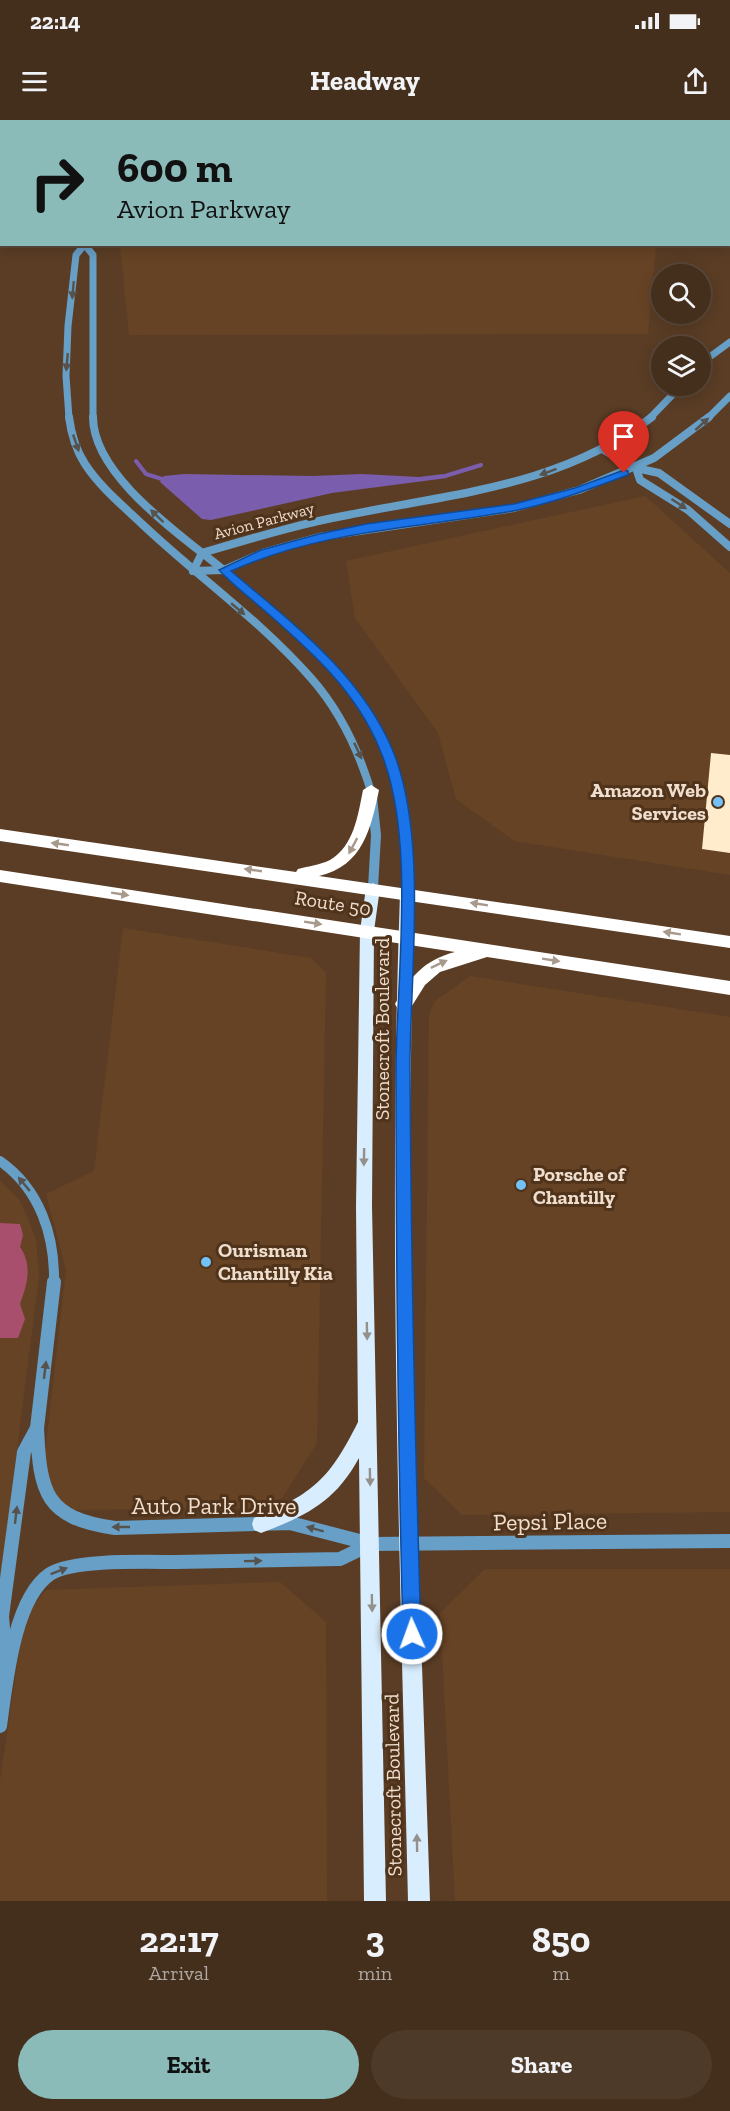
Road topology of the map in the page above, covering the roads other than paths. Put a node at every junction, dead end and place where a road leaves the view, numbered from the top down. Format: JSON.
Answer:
{"nodes":[{"id":1,"x":84,"y":246,"type":"edge"},
{"id":2,"x":86,"y":246,"type":"edge"},
{"id":3,"x":730,"y":342,"type":"edge"},
{"id":4,"x":711,"y":356,"type":"edge"},
{"id":5,"x":672,"y":396,"type":"edge"},
{"id":6,"x":730,"y":396,"type":"edge"},
{"id":7,"x":602,"y":449,"type":"junction"},
{"id":8,"x":636,"y":468,"type":"junction"},
{"id":9,"x":730,"y":524,"type":"edge"},
{"id":10,"x":730,"y":547,"type":"edge"},
{"id":11,"x":202,"y":553,"type":"junction"},
{"id":12,"x":224,"y":570,"type":"junction"},
{"id":13,"x":193,"y":572,"type":"junction"},
{"id":14,"x":371,"y":790,"type":"junction"},
{"id":15,"x":0,"y":835,"type":"edge"},
{"id":16,"x":285,"y":875,"type":"junction"},
{"id":17,"x":0,"y":876,"type":"edge"},
{"id":18,"x":373,"y":888,"type":"junction"},
{"id":19,"x":407,"y":893,"type":"junction"},
{"id":20,"x":367,"y":931,"type":"junction"},
{"id":21,"x":405,"y":937,"type":"junction"},
{"id":22,"x":730,"y":942,"type":"edge"},
{"id":23,"x":493,"y":951,"type":"junction"},
{"id":24,"x":730,"y":988,"type":"edge"},
{"id":25,"x":404,"y":1004,"type":"junction"},
{"id":26,"x":0,"y":1161,"type":"edge"},
{"id":27,"x":369,"y":1419,"type":"junction"},
{"id":28,"x":37,"y":1428,"type":"junction"},
{"id":29,"x":261,"y":1524,"type":"junction"},
{"id":30,"x":730,"y":1541,"type":"edge"},
{"id":31,"x":371,"y":1544,"type":"junction"},
{"id":32,"x":410,"y":1544,"type":"junction"},
{"id":33,"x":7,"y":1677,"type":"junction"},
{"id":34,"x":0,"y":1726,"type":"edge"},
{"id":35,"x":375,"y":1901,"type":"edge"},
{"id":36,"x":418,"y":1901,"type":"edge"}],
"edges":[{"from":1,"to":13,"type":"street","name":"Stonecroft Boulevard","one_way":true},
{"from":11,"to":2,"type":"street","name":"Stonecroft Boulevard","one_way":true},
{"from":3,"to":4,"type":"street"},
{"from":5,"to":7,"type":"street","name":"Avion Parkway"},
{"from":8,"to":6,"type":"street","name":"Avion Parkway","one_way":true},
{"from":7,"to":8,"type":"street"},
{"from":7,"to":11,"type":"street","name":"Avion Parkway","one_way":true},
{"from":8,"to":9,"type":"street"},
{"from":8,"to":10,"type":"street","one_way":true},
{"from":8,"to":12,"type":"street","name":"Avion Parkway"},
{"from":11,"to":12,"type":"street","name":"Stonecroft Boulevard"},
{"from":11,"to":13,"type":"street","name":"Avion Parkway"},
{"from":12,"to":13,"type":"street","name":"Avion Parkway"},
{"from":12,"to":19,"type":"street","name":"Stonecroft Boulevard"},
{"from":13,"to":14,"type":"street","name":"Stonecroft Boulevard","one_way":true},
{"from":14,"to":16,"type":"highway","one_way":true},
{"from":14,"to":18,"type":"street","name":"Stonecroft Boulevard"},
{"from":16,"to":15,"type":"highway","name":"Route 50","one_way":true},
{"from":16,"to":18,"type":"highway","name":"Route 50"},
{"from":17,"to":20,"type":"highway","name":"Route 50","one_way":true},
{"from":18,"to":19,"type":"highway","name":"Route 50"},
{"from":18,"to":20,"type":"main road","name":"Stonecroft Boulevard"},
{"from":19,"to":21,"type":"main road","name":"Stonecroft Boulevard"},
{"from":22,"to":19,"type":"highway","name":"Route 50","one_way":true},
{"from":20,"to":21,"type":"highway","name":"Route 50"},
{"from":20,"to":27,"type":"main road","name":"Stonecroft Boulevard","one_way":true},
{"from":21,"to":23,"type":"highway","name":"Route 50"},
{"from":21,"to":25,"type":"main road","name":"Stonecroft Boulevard"},
{"from":23,"to":24,"type":"highway","name":"Route 50","one_way":true},
{"from":25,"to":23,"type":"highway","one_way":true},
{"from":25,"to":32,"type":"main road","name":"Stonecroft Boulevard"},
{"from":28,"to":26,"type":"street","one_way":true},
{"from":27,"to":29,"type":"main road"},
{"from":27,"to":31,"type":"main road","name":"Stonecroft Boulevard","one_way":true},
{"from":29,"to":28,"type":"street","name":"Auto Park Drive","one_way":true},
{"from":33,"to":28,"type":"street","one_way":true},
{"from":31,"to":29,"type":"street","name":"Auto Park Drive","one_way":true},
{"from":30,"to":32,"type":"street","name":"Pepsi Place"},
{"from":31,"to":32,"type":"street","name":"Pepsi Place"},
{"from":33,"to":31,"type":"street","one_way":true},
{"from":31,"to":35,"type":"main road","name":"Stonecroft Boulevard","one_way":true},
{"from":36,"to":32,"type":"main road","name":"Stonecroft Boulevard","one_way":true},
{"from":33,"to":34,"type":"street"}]}
